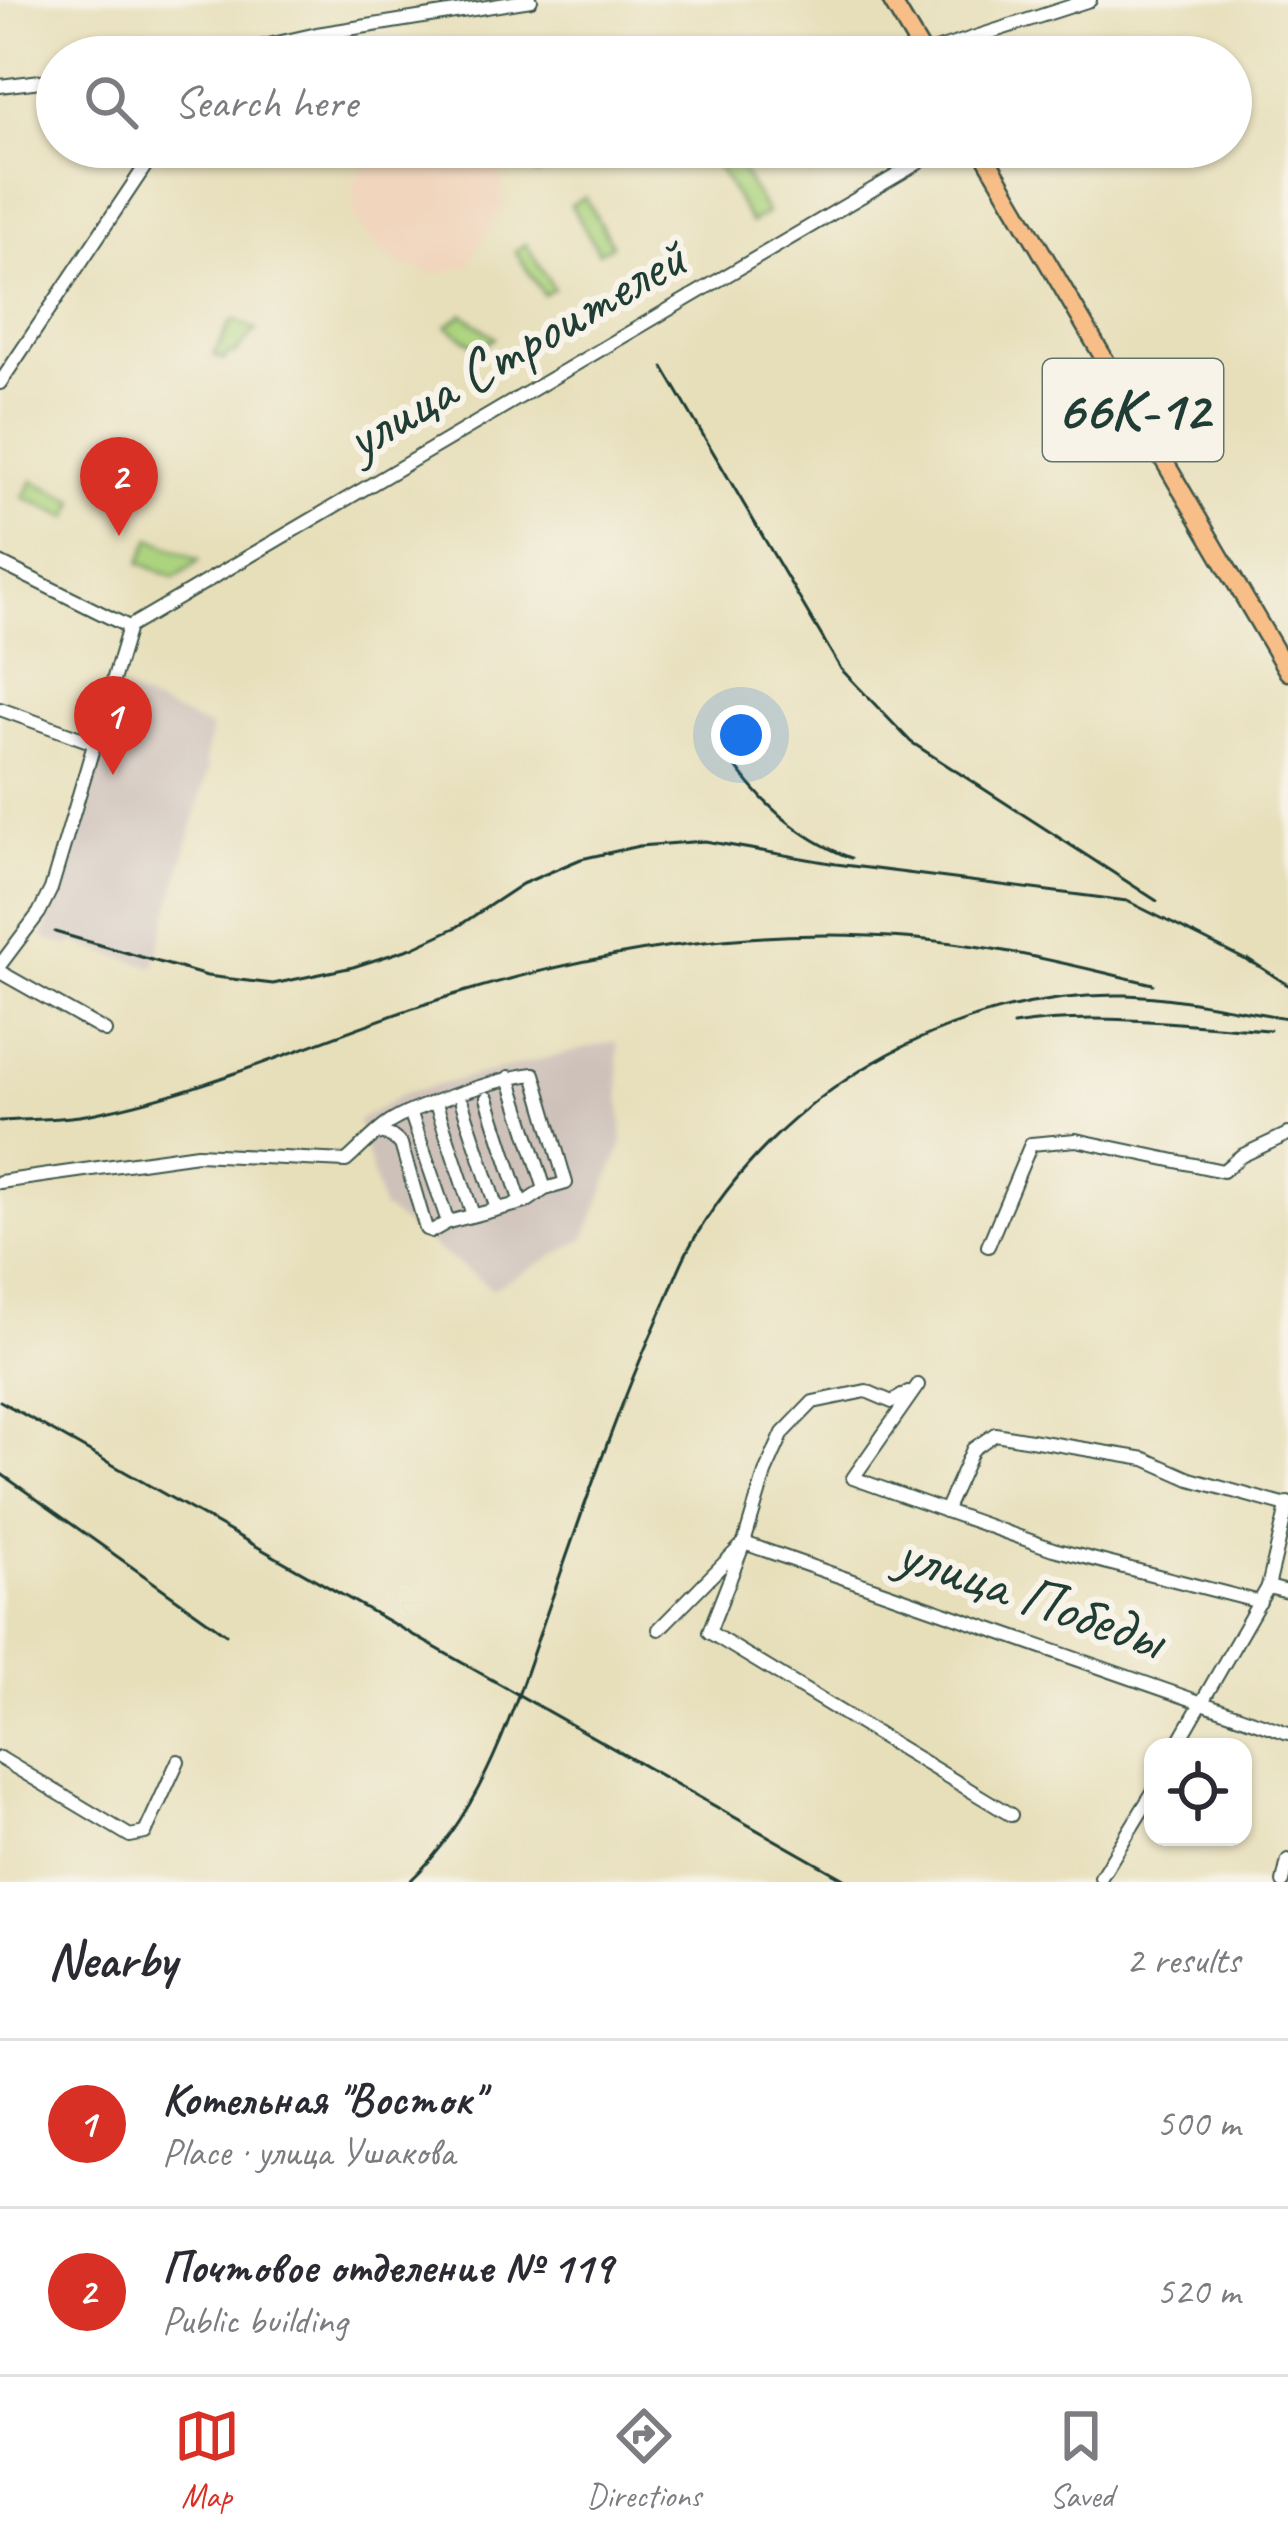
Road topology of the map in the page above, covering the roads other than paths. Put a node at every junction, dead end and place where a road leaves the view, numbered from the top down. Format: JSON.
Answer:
{"nodes":[{"id":1,"x":531,"y":0,"type":"edge"},
{"id":2,"x":891,"y":0,"type":"edge"},
{"id":3,"x":1090,"y":0,"type":"edge"},
{"id":4,"x":483,"y":3,"type":"edge"},
{"id":5,"x":308,"y":36,"type":"edge"},
{"id":6,"x":912,"y":36,"type":"edge"},
{"id":7,"x":983,"y":36,"type":"edge"},
{"id":8,"x":36,"y":82,"type":"edge"},
{"id":9,"x":0,"y":86,"type":"edge"},
{"id":10,"x":144,"y":168,"type":"edge"},
{"id":11,"x":909,"y":168,"type":"edge"},
{"id":12,"x":992,"y":168,"type":"edge"},
{"id":13,"x":0,"y":383,"type":"edge"},
{"id":14,"x":0,"y":563,"type":"edge"},
{"id":15,"x":129,"y":628,"type":"junction"},
{"id":16,"x":1288,"y":672,"type":"edge"},
{"id":17,"x":0,"y":709,"type":"edge"},
{"id":18,"x":94,"y":743,"type":"junction"},
{"id":19,"x":0,"y":969,"type":"edge"},
{"id":20,"x":105,"y":1031,"type":"dead end"},
{"id":21,"x":509,"y":1077,"type":"junction"},
{"id":22,"x":487,"y":1097,"type":"dead end"},
{"id":23,"x":461,"y":1102,"type":"dead end"},
{"id":24,"x":436,"y":1104,"type":"junction"},
{"id":25,"x":411,"y":1114,"type":"junction"},
{"id":26,"x":378,"y":1133,"type":"junction"},
{"id":27,"x":1288,"y":1134,"type":"edge"},
{"id":28,"x":0,"y":1182,"type":"edge"},
{"id":29,"x":545,"y":1189,"type":"junction"},
{"id":30,"x":520,"y":1203,"type":"junction"},
{"id":31,"x":497,"y":1209,"type":"junction"},
{"id":32,"x":473,"y":1216,"type":"junction"},
{"id":33,"x":448,"y":1222,"type":"junction"},
{"id":34,"x":988,"y":1246,"type":"dead end"},
{"id":35,"x":1287,"y":1504,"type":"edge"},
{"id":36,"x":945,"y":1511,"type":"junction"},
{"id":37,"x":744,"y":1543,"type":"junction"},
{"id":38,"x":1268,"y":1588,"type":"junction"},
{"id":39,"x":1288,"y":1592,"type":"edge"},
{"id":40,"x":1260,"y":1602,"type":"junction"},
{"id":41,"x":659,"y":1629,"type":"dead end"},
{"id":42,"x":1199,"y":1702,"type":"junction"},
{"id":43,"x":1288,"y":1733,"type":"edge"},
{"id":44,"x":1181,"y":1738,"type":"edge"},
{"id":45,"x":0,"y":1758,"type":"edge"},
{"id":46,"x":178,"y":1761,"type":"dead end"},
{"id":47,"x":1144,"y":1807,"type":"edge"},
{"id":48,"x":1011,"y":1815,"type":"dead end"},
{"id":49,"x":1288,"y":1860,"type":"edge"},
{"id":50,"x":1101,"y":1876,"type":"dead end"},
{"id":51,"x":1282,"y":1882,"type":"edge"}],
"edges":[{"from":1,"to":4,"type":"street"},
{"from":2,"to":6,"type":"main road"},
{"from":3,"to":7,"type":"street"},
{"from":4,"to":5,"type":"street"},
{"from":8,"to":9,"type":"street"},
{"from":10,"to":13,"type":"street"},
{"from":11,"to":15,"type":"street","name":"улица Строителей"},
{"from":12,"to":16,"type":"main road","number":"66К-12"},
{"from":14,"to":15,"type":"street"},
{"from":15,"to":18,"type":"street"},
{"from":17,"to":18,"type":"street"},
{"from":18,"to":19,"type":"street"},
{"from":19,"to":20,"type":"street"},
{"from":21,"to":24,"type":"street"},
{"from":21,"to":29,"type":"street"},
{"from":21,"to":29,"type":"street"},
{"from":22,"to":30,"type":"street"},
{"from":23,"to":31,"type":"street"},
{"from":24,"to":25,"type":"street"},
{"from":24,"to":32,"type":"street"},
{"from":25,"to":26,"type":"street"},
{"from":25,"to":33,"type":"street"},
{"from":26,"to":28,"type":"street"},
{"from":26,"to":33,"type":"street"},
{"from":27,"to":34,"type":"street"},
{"from":29,"to":30,"type":"street"},
{"from":30,"to":31,"type":"street"},
{"from":31,"to":32,"type":"street"},
{"from":32,"to":33,"type":"street"},
{"from":35,"to":36,"type":"street"},
{"from":35,"to":38,"type":"street"},
{"from":36,"to":37,"type":"street"},
{"from":36,"to":40,"type":"street"},
{"from":37,"to":41,"type":"street"},
{"from":37,"to":42,"type":"street","name":"улица Победы"},
{"from":37,"to":48,"type":"street"},
{"from":38,"to":39,"type":"street"},
{"from":38,"to":40,"type":"street"},
{"from":40,"to":42,"type":"street"},
{"from":42,"to":43,"type":"street","name":"улица Победы"},
{"from":42,"to":44,"type":"street"},
{"from":45,"to":46,"type":"street"},
{"from":47,"to":50,"type":"street"},
{"from":49,"to":51,"type":"street"}]}
